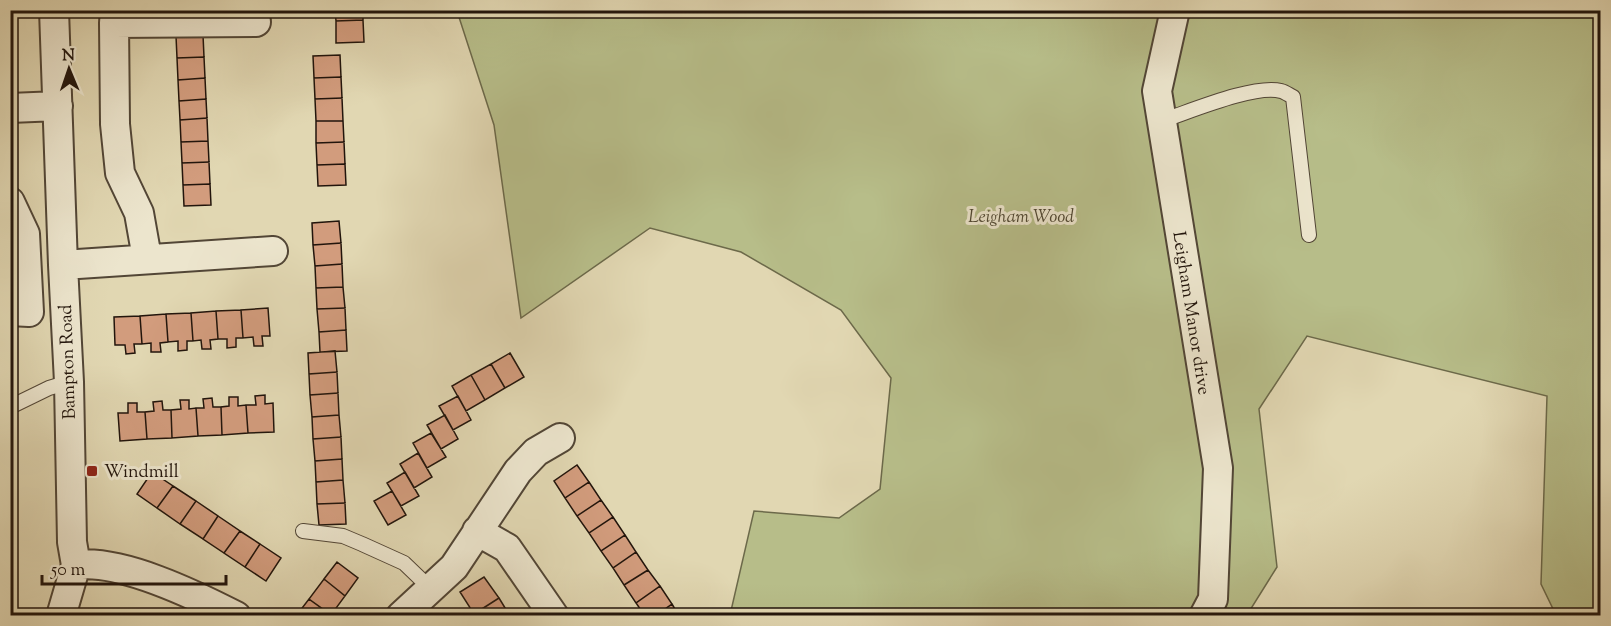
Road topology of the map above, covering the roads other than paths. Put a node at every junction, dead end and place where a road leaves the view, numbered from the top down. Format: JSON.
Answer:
{"nodes":[{"id":1,"x":54,"y":10,"type":"edge"},
{"id":2,"x":1175,"y":10,"type":"edge"},
{"id":3,"x":114,"y":17,"type":"edge"},
{"id":4,"x":256,"y":22,"type":"dead end"},
{"id":5,"x":58,"y":106,"type":"junction"},
{"id":6,"x":10,"y":108,"type":"edge"},
{"id":7,"x":1161,"y":121,"type":"junction"},
{"id":8,"x":10,"y":202,"type":"edge"},
{"id":9,"x":1309,"y":235,"type":"dead end"},
{"id":10,"x":273,"y":251,"type":"dead end"},
{"id":11,"x":147,"y":258,"type":"junction"},
{"id":12,"x":63,"y":265,"type":"junction"},
{"id":13,"x":10,"y":311,"type":"edge"},
{"id":14,"x":69,"y":382,"type":"junction"},
{"id":15,"x":10,"y":407,"type":"edge"},
{"id":16,"x":560,"y":438,"type":"dead end"},
{"id":17,"x":303,"y":531,"type":"dead end"},
{"id":18,"x":477,"y":531,"type":"junction"},
{"id":19,"x":76,"y":565,"type":"junction"},
{"id":20,"x":431,"y":589,"type":"junction"},
{"id":21,"x":61,"y":615,"type":"edge"},
{"id":22,"x":236,"y":615,"type":"edge"},
{"id":23,"x":401,"y":615,"type":"edge"},
{"id":24,"x":554,"y":615,"type":"edge"},
{"id":25,"x":1204,"y":615,"type":"edge"}],
"edges":[{"from":1,"to":5,"type":"street","name":"Bampton Road"},
{"from":2,"to":7,"type":"street","name":"Leigham Manor drive"},
{"from":3,"to":4,"type":"street"},
{"from":3,"to":11,"type":"street"},
{"from":5,"to":6,"type":"street"},
{"from":5,"to":12,"type":"street","name":"Bampton Road"},
{"from":7,"to":9,"type":"lane"},
{"from":7,"to":25,"type":"street","name":"Leigham Manor drive"},
{"from":8,"to":13,"type":"street","name":"Bampton Road"},
{"from":10,"to":11,"type":"street"},
{"from":11,"to":12,"type":"street"},
{"from":12,"to":14,"type":"street","name":"Bampton Road"},
{"from":14,"to":15,"type":"lane"},
{"from":14,"to":19,"type":"street","name":"Bampton Road"},
{"from":16,"to":18,"type":"street"},
{"from":17,"to":20,"type":"lane"},
{"from":18,"to":20,"type":"street"},
{"from":18,"to":24,"type":"street"},
{"from":19,"to":21,"type":"street","name":"Bampton Road"},
{"from":19,"to":22,"type":"street"},
{"from":20,"to":23,"type":"street"}]}
